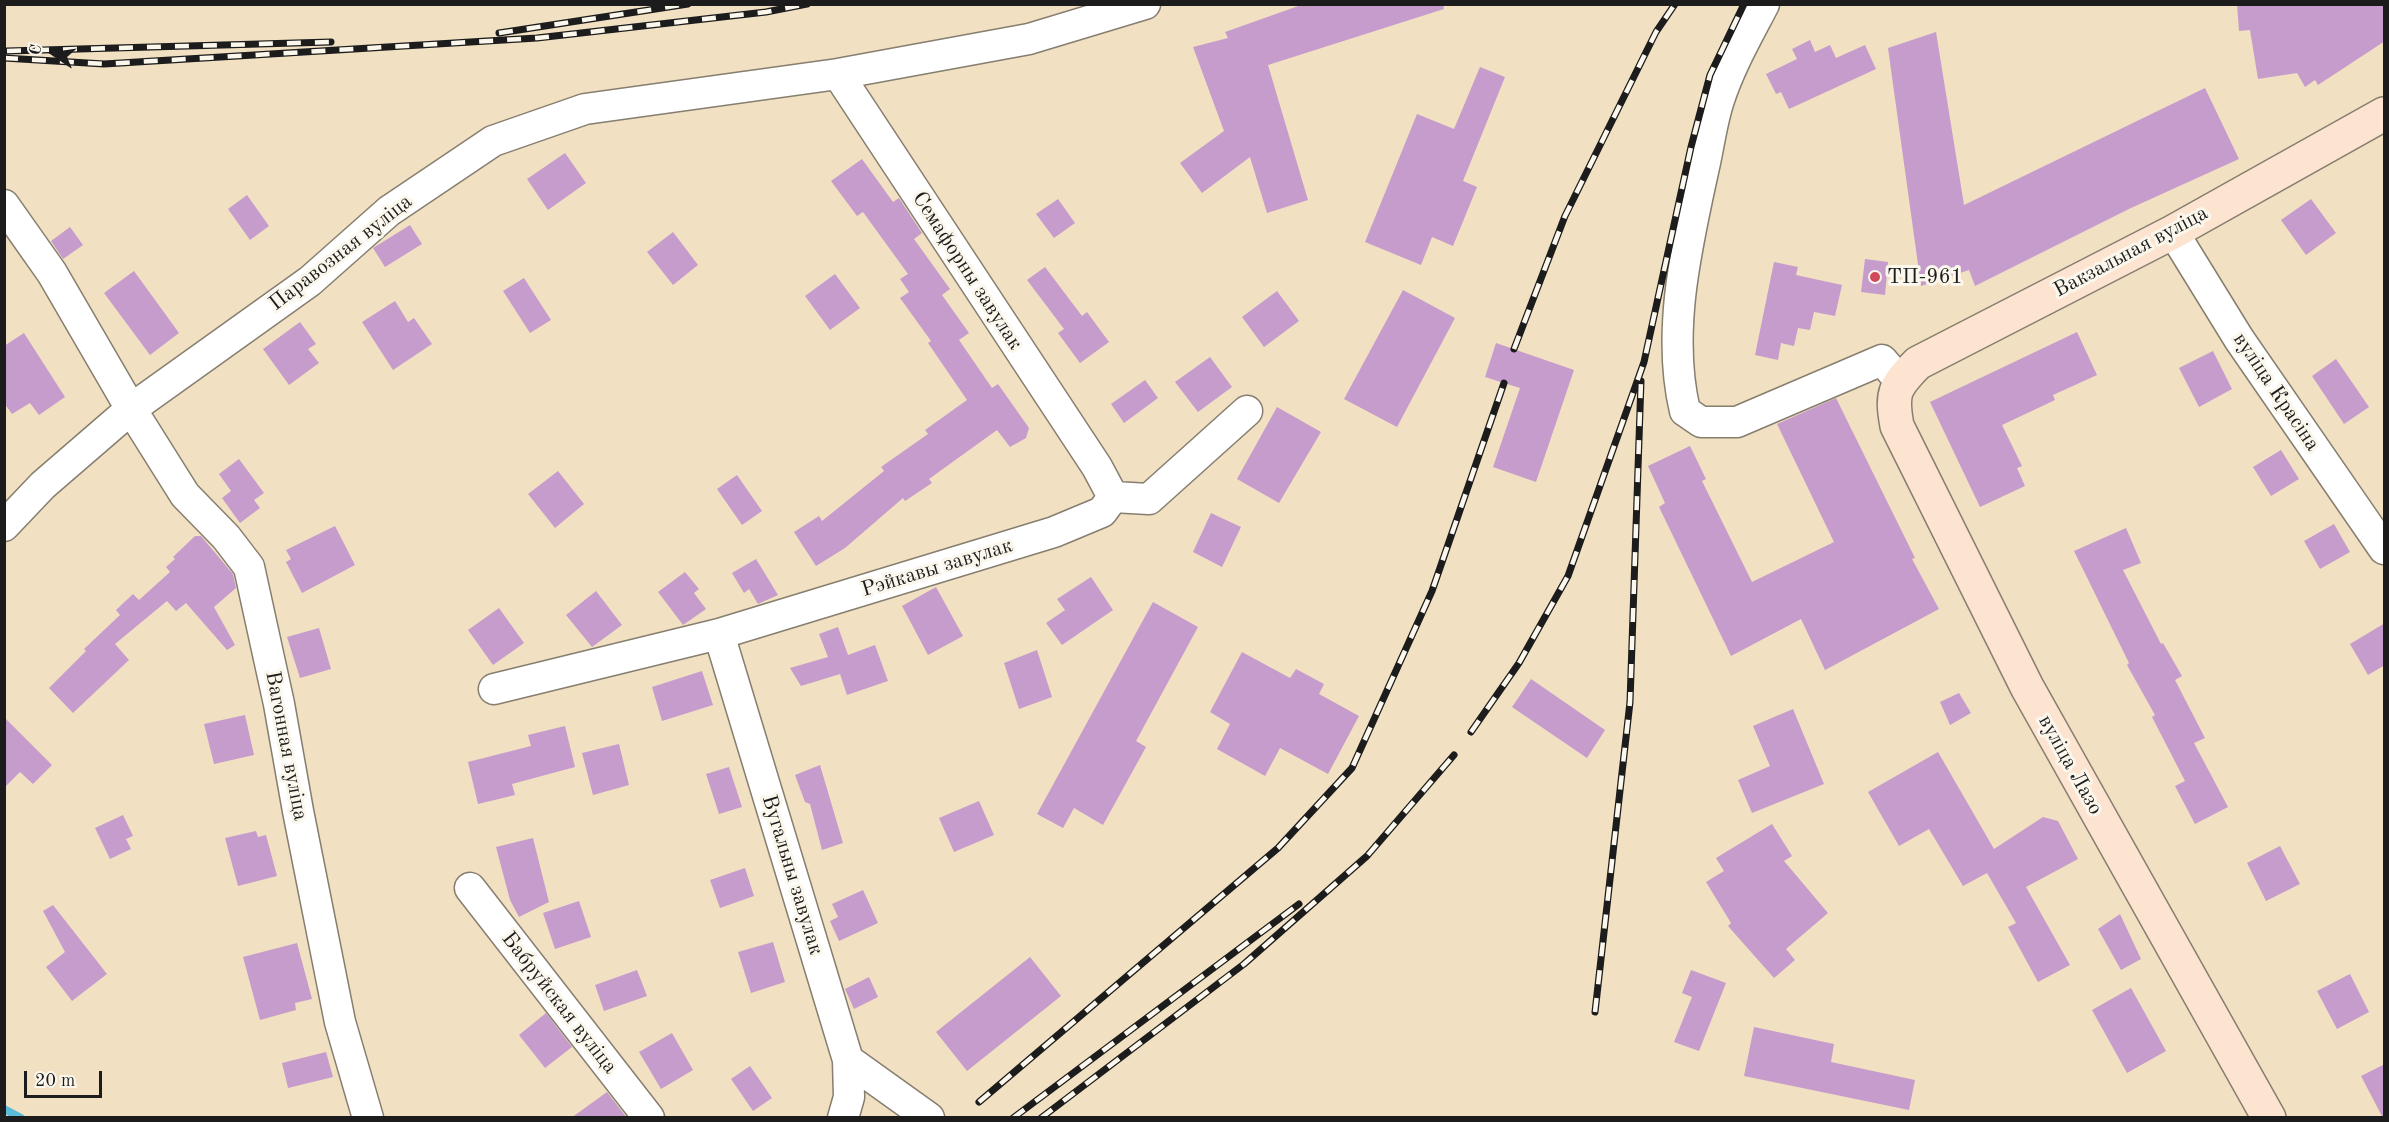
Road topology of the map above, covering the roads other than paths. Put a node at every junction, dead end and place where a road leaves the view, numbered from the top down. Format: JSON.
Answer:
{"nodes":[{"id":1,"x":1145,"y":4,"type":"edge"},
{"id":2,"x":1764,"y":4,"type":"edge"},
{"id":3,"x":838,"y":74,"type":"junction"},
{"id":4,"x":2385,"y":114,"type":"edge"},
{"id":5,"x":4,"y":205,"type":"edge"},
{"id":6,"x":2173,"y":232,"type":"junction"},
{"id":7,"x":1897,"y":391,"type":"junction"},
{"id":8,"x":131,"y":409,"type":"junction"},
{"id":9,"x":1247,"y":411,"type":"dead end"},
{"id":10,"x":1113,"y":497,"type":"junction"},
{"id":11,"x":4,"y":526,"type":"edge"},
{"id":12,"x":2385,"y":549,"type":"edge"},
{"id":13,"x":719,"y":634,"type":"junction"},
{"id":14,"x":494,"y":689,"type":"dead end"},
{"id":15,"x":470,"y":888,"type":"dead end"},
{"id":16,"x":848,"y":1060,"type":"junction"},
{"id":17,"x":368,"y":1118,"type":"edge"},
{"id":18,"x":648,"y":1118,"type":"edge"},
{"id":19,"x":843,"y":1118,"type":"edge"},
{"id":20,"x":929,"y":1118,"type":"edge"},
{"id":21,"x":2269,"y":1118,"type":"edge"}],
"edges":[{"from":1,"to":3,"type":"street","name":"Паравозная вуліца"},
{"from":2,"to":7,"type":"street"},
{"from":3,"to":8,"type":"street","name":"Паравозная вуліца"},
{"from":3,"to":10,"type":"street","name":"Семафорны завулак"},
{"from":4,"to":6,"type":"main road","name":"Вакзальная вуліца"},
{"from":5,"to":8,"type":"street","name":"Вагонная вуліца"},
{"from":6,"to":7,"type":"main road","name":"Вакзальная вуліца"},
{"from":6,"to":12,"type":"street","name":"вуліца Красіна"},
{"from":7,"to":21,"type":"main road","name":"вуліца Лазо"},
{"from":8,"to":11,"type":"street","name":"Паравозная вуліца"},
{"from":8,"to":17,"type":"street","name":"Вагонная вуліца"},
{"from":9,"to":10,"type":"street"},
{"from":10,"to":13,"type":"street","name":"Рэйкавы завулак"},
{"from":13,"to":14,"type":"street"},
{"from":13,"to":16,"type":"street","name":"Вугальны завулак"},
{"from":15,"to":18,"type":"street","name":"Бабруйская вуліца"},
{"from":16,"to":19,"type":"street","name":"Вугальны завулак"},
{"from":16,"to":20,"type":"street"}]}
